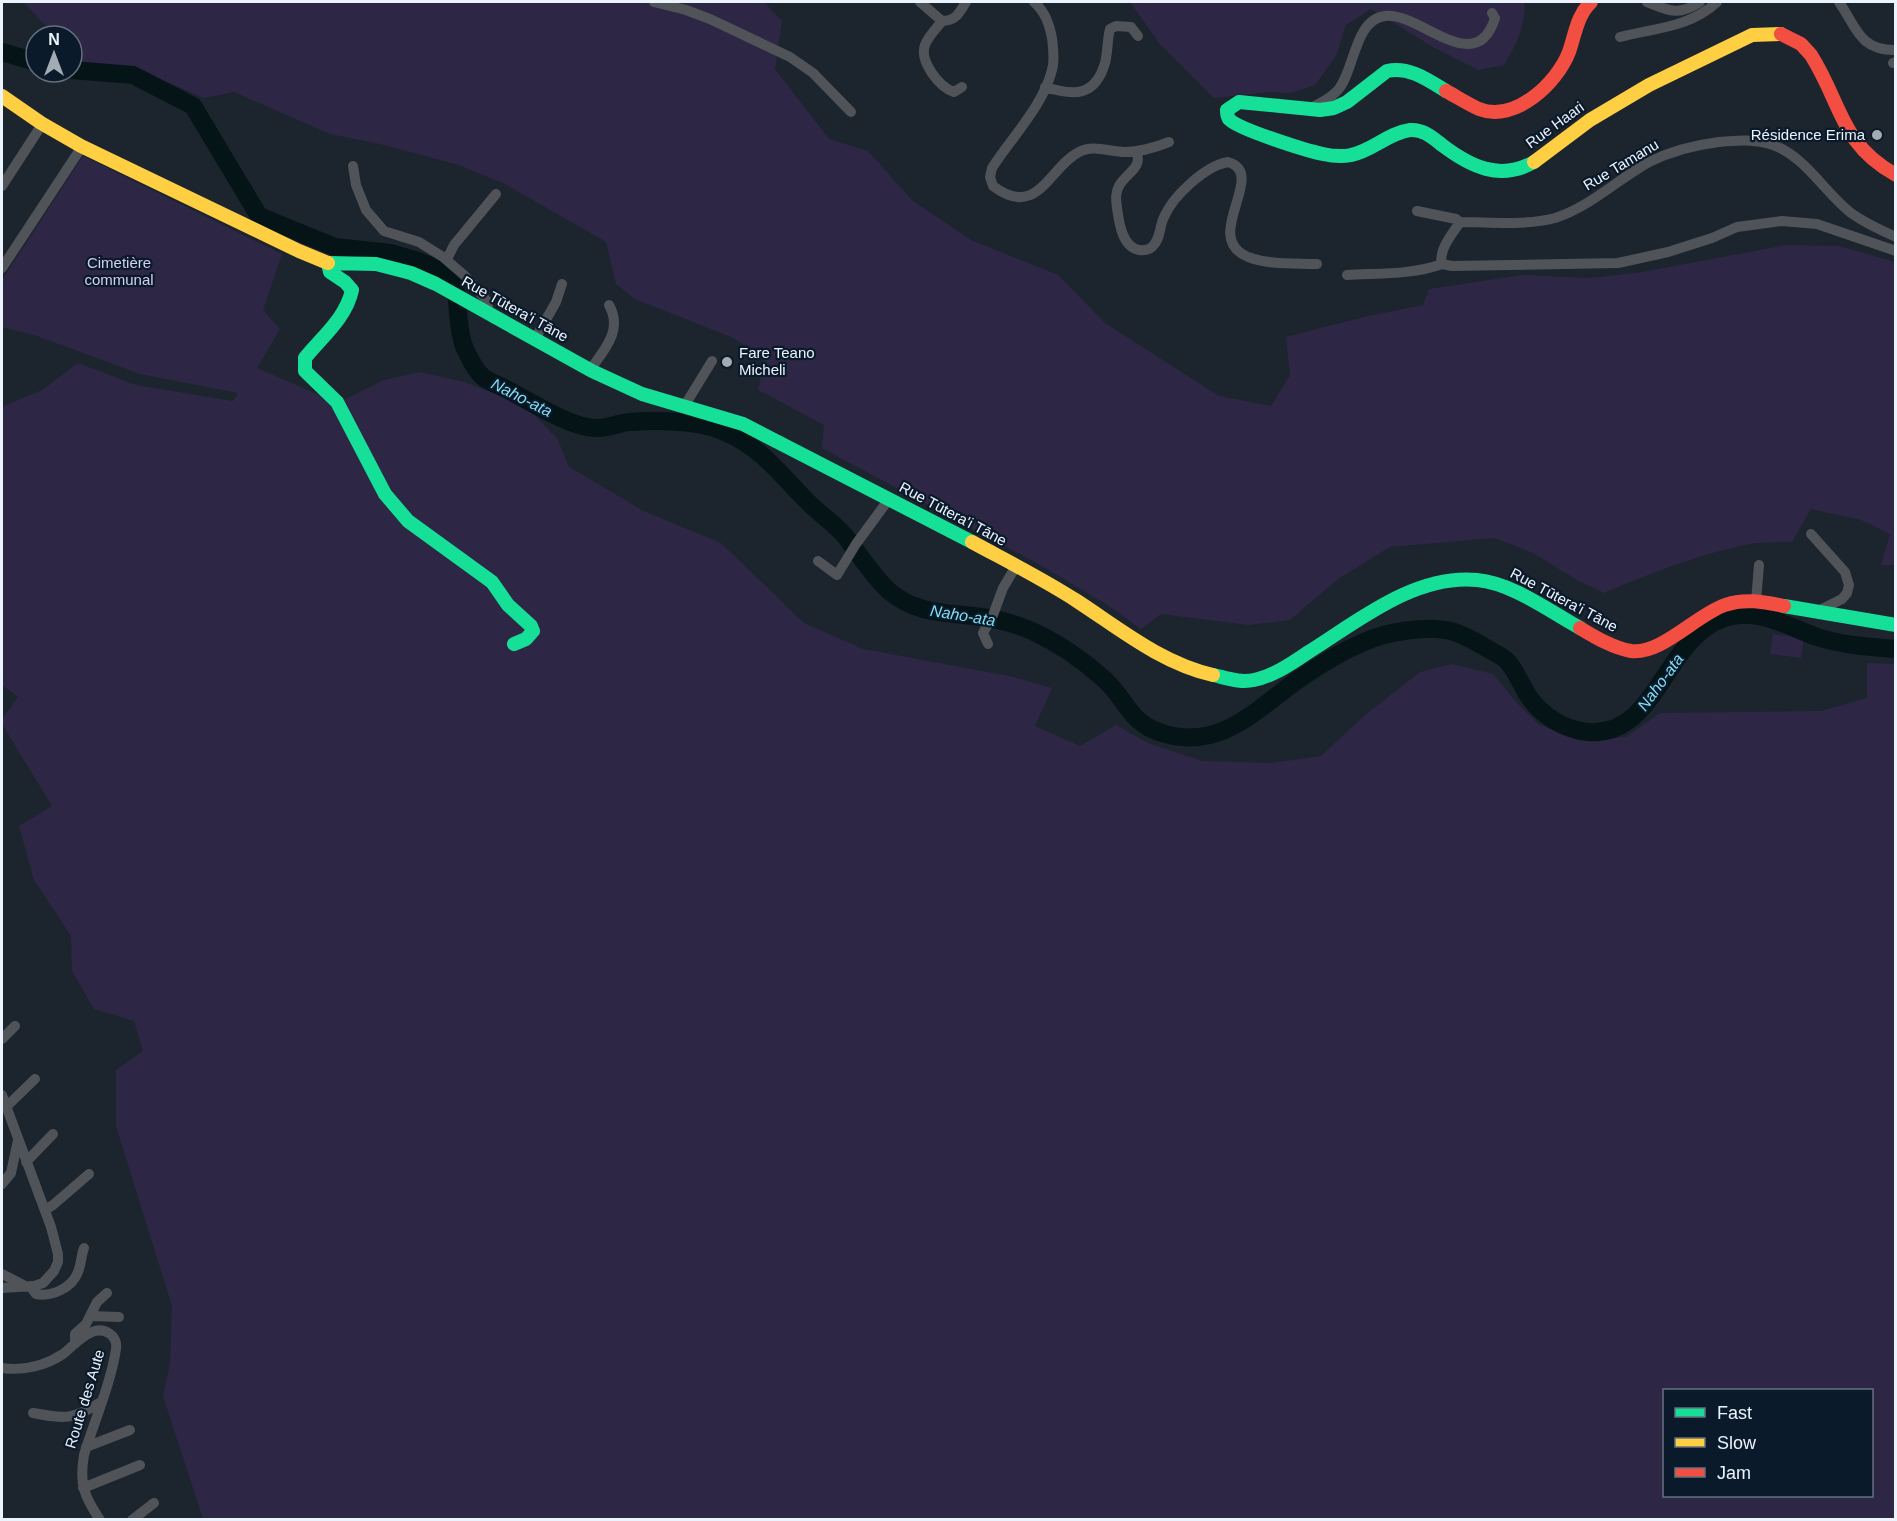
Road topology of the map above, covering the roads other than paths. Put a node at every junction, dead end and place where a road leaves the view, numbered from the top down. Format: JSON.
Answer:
{"nodes":[{"id":1,"x":654,"y":2,"type":"edge"},
{"id":2,"x":921,"y":2,"type":"edge"},
{"id":3,"x":966,"y":2,"type":"edge"},
{"id":4,"x":1034,"y":2,"type":"edge"},
{"id":5,"x":1591,"y":2,"type":"edge"},
{"id":6,"x":1647,"y":2,"type":"edge"},
{"id":7,"x":1700,"y":2,"type":"edge"},
{"id":8,"x":1716,"y":2,"type":"edge"},
{"id":9,"x":1839,"y":2,"type":"edge"},
{"id":10,"x":1492,"y":13,"type":"dead end"},
{"id":11,"x":942,"y":21,"type":"junction"},
{"id":12,"x":1138,"y":36,"type":"dead end"},
{"id":13,"x":1620,"y":37,"type":"dead end"},
{"id":14,"x":1896,"y":50,"type":"edge"},
{"id":15,"x":962,"y":87,"type":"dead end"},
{"id":16,"x":1045,"y":87,"type":"junction"},
{"id":17,"x":2,"y":96,"type":"edge"},
{"id":18,"x":1311,"y":108,"type":"junction"},
{"id":19,"x":851,"y":112,"type":"dead end"},
{"id":20,"x":41,"y":126,"type":"junction"},
{"id":21,"x":1169,"y":142,"type":"dead end"},
{"id":22,"x":81,"y":148,"type":"junction"},
{"id":23,"x":1136,"y":152,"type":"junction"},
{"id":24,"x":353,"y":166,"type":"dead end"},
{"id":25,"x":1896,"y":175,"type":"edge"},
{"id":26,"x":2,"y":186,"type":"edge"},
{"id":27,"x":496,"y":194,"type":"dead end"},
{"id":28,"x":1417,"y":211,"type":"dead end"},
{"id":29,"x":1460,"y":222,"type":"junction"},
{"id":30,"x":1896,"y":237,"type":"edge"},
{"id":31,"x":1896,"y":251,"type":"edge"},
{"id":32,"x":447,"y":259,"type":"junction"},
{"id":33,"x":328,"y":263,"type":"junction"},
{"id":34,"x":1317,"y":264,"type":"dead end"},
{"id":35,"x":1442,"y":264,"type":"junction"},
{"id":36,"x":2,"y":268,"type":"edge"},
{"id":37,"x":1347,"y":275,"type":"dead end"},
{"id":38,"x":562,"y":284,"type":"dead end"},
{"id":39,"x":609,"y":304,"type":"dead end"},
{"id":40,"x":486,"y":312,"type":"junction"},
{"id":41,"x":535,"y":339,"type":"junction"},
{"id":42,"x":712,"y":361,"type":"dead end"},
{"id":43,"x":590,"y":370,"type":"junction"},
{"id":44,"x":685,"y":405,"type":"junction"},
{"id":45,"x":889,"y":499,"type":"junction"},
{"id":46,"x":1811,"y":534,"type":"dead end"},
{"id":47,"x":818,"y":561,"type":"dead end"},
{"id":48,"x":1759,"y":565,"type":"dead end"},
{"id":49,"x":1016,"y":566,"type":"junction"},
{"id":50,"x":1756,"y":601,"type":"junction"},
{"id":51,"x":1817,"y":611,"type":"junction"},
{"id":52,"x":1896,"y":625,"type":"edge"},
{"id":53,"x":514,"y":644,"type":"dead end"},
{"id":54,"x":988,"y":644,"type":"dead end"},
{"id":55,"x":15,"y":1026,"type":"dead end"},
{"id":56,"x":2,"y":1039,"type":"edge"},
{"id":57,"x":35,"y":1079,"type":"dead end"},
{"id":58,"x":2,"y":1095,"type":"edge"},
{"id":59,"x":6,"y":1107,"type":"junction"},
{"id":60,"x":53,"y":1134,"type":"dead end"},
{"id":61,"x":18,"y":1140,"type":"junction"},
{"id":62,"x":27,"y":1162,"type":"junction"},
{"id":63,"x":89,"y":1174,"type":"dead end"},
{"id":64,"x":2,"y":1184,"type":"edge"},
{"id":65,"x":45,"y":1210,"type":"junction"},
{"id":66,"x":84,"y":1248,"type":"dead end"},
{"id":67,"x":2,"y":1274,"type":"edge"},
{"id":68,"x":28,"y":1286,"type":"junction"},
{"id":69,"x":2,"y":1288,"type":"edge"},
{"id":70,"x":107,"y":1293,"type":"dead end"},
{"id":71,"x":91,"y":1316,"type":"junction"},
{"id":72,"x":119,"y":1317,"type":"dead end"},
{"id":73,"x":75,"y":1344,"type":"junction"},
{"id":74,"x":2,"y":1368,"type":"edge"},
{"id":75,"x":101,"y":1402,"type":"junction"},
{"id":76,"x":33,"y":1413,"type":"dead end"},
{"id":77,"x":130,"y":1430,"type":"dead end"},
{"id":78,"x":86,"y":1447,"type":"junction"},
{"id":79,"x":140,"y":1465,"type":"dead end"},
{"id":80,"x":83,"y":1488,"type":"junction"},
{"id":81,"x":154,"y":1503,"type":"dead end"},
{"id":82,"x":100,"y":1520,"type":"edge"},
{"id":83,"x":132,"y":1520,"type":"edge"}],
"edges":[{"from":1,"to":19,"type":"street"},
{"from":2,"to":11,"type":"street"},
{"from":3,"to":11,"type":"street"},
{"from":4,"to":16,"type":"street"},
{"from":5,"to":18,"type":"street","name":"Rue Haari"},
{"from":6,"to":7,"type":"street"},
{"from":8,"to":13,"type":"street"},
{"from":9,"to":14,"type":"street"},
{"from":10,"to":18,"type":"street"},
{"from":11,"to":15,"type":"street"},
{"from":12,"to":16,"type":"street"},
{"from":16,"to":23,"type":"street"},
{"from":17,"to":20,"type":"street","name":"Rue Tūtera'i Tāne"},
{"from":18,"to":25,"type":"street","name":"Rue Haari"},
{"from":20,"to":22,"type":"street","name":"Rue Tūtera'i Tāne"},
{"from":20,"to":26,"type":"street"},
{"from":21,"to":23,"type":"street"},
{"from":22,"to":33,"type":"street","name":"Rue Tūtera'i Tāne"},
{"from":22,"to":36,"type":"street"},
{"from":23,"to":34,"type":"street"},
{"from":24,"to":32,"type":"street"},
{"from":27,"to":32,"type":"street"},
{"from":28,"to":29,"type":"street","name":"Rue Tamanu"},
{"from":29,"to":30,"type":"street","name":"Rue Tamanu"},
{"from":29,"to":35,"type":"street"},
{"from":31,"to":35,"type":"street"},
{"from":32,"to":40,"type":"street"},
{"from":33,"to":40,"type":"street","name":"Rue Tūtera'i Tāne"},
{"from":33,"to":53,"type":"street"},
{"from":35,"to":37,"type":"street"},
{"from":38,"to":41,"type":"street"},
{"from":39,"to":43,"type":"street"},
{"from":40,"to":41,"type":"street","name":"Rue Tūtera'i Tāne"},
{"from":41,"to":43,"type":"street","name":"Rue Tūtera'i Tāne"},
{"from":42,"to":44,"type":"street"},
{"from":43,"to":44,"type":"street","name":"Rue Tūtera'i Tāne"},
{"from":44,"to":45,"type":"street","name":"Rue Tūtera'i Tāne"},
{"from":45,"to":47,"type":"street"},
{"from":45,"to":49,"type":"street","name":"Rue Tūtera'i Tāne"},
{"from":46,"to":51,"type":"street"},
{"from":48,"to":50,"type":"street"},
{"from":49,"to":50,"type":"street","name":"Rue Tūtera'i Tāne"},
{"from":49,"to":54,"type":"street"},
{"from":50,"to":51,"type":"street","name":"Rue Tūtera'i Tāne"},
{"from":51,"to":52,"type":"street","name":"Rue Tūtera'i Tāne"},
{"from":55,"to":56,"type":"street"},
{"from":57,"to":59,"type":"street"},
{"from":58,"to":59,"type":"street"},
{"from":59,"to":61,"type":"street"},
{"from":60,"to":62,"type":"street"},
{"from":61,"to":62,"type":"street"},
{"from":61,"to":64,"type":"street"},
{"from":62,"to":65,"type":"street"},
{"from":63,"to":65,"type":"street"},
{"from":65,"to":68,"type":"street"},
{"from":66,"to":68,"type":"street"},
{"from":67,"to":68,"type":"street"},
{"from":68,"to":69,"type":"street"},
{"from":70,"to":71,"type":"street"},
{"from":71,"to":72,"type":"street"},
{"from":71,"to":73,"type":"street"},
{"from":73,"to":74,"type":"street","name":"Route des Aute"},
{"from":73,"to":75,"type":"street","name":"Route des Aute"},
{"from":75,"to":76,"type":"street"},
{"from":75,"to":78,"type":"street","name":"Route des Aute"},
{"from":77,"to":78,"type":"street"},
{"from":78,"to":80,"type":"street","name":"Route des Aute"},
{"from":79,"to":80,"type":"street"},
{"from":80,"to":82,"type":"street","name":"Route des Aute"},
{"from":81,"to":83,"type":"street"}]}
